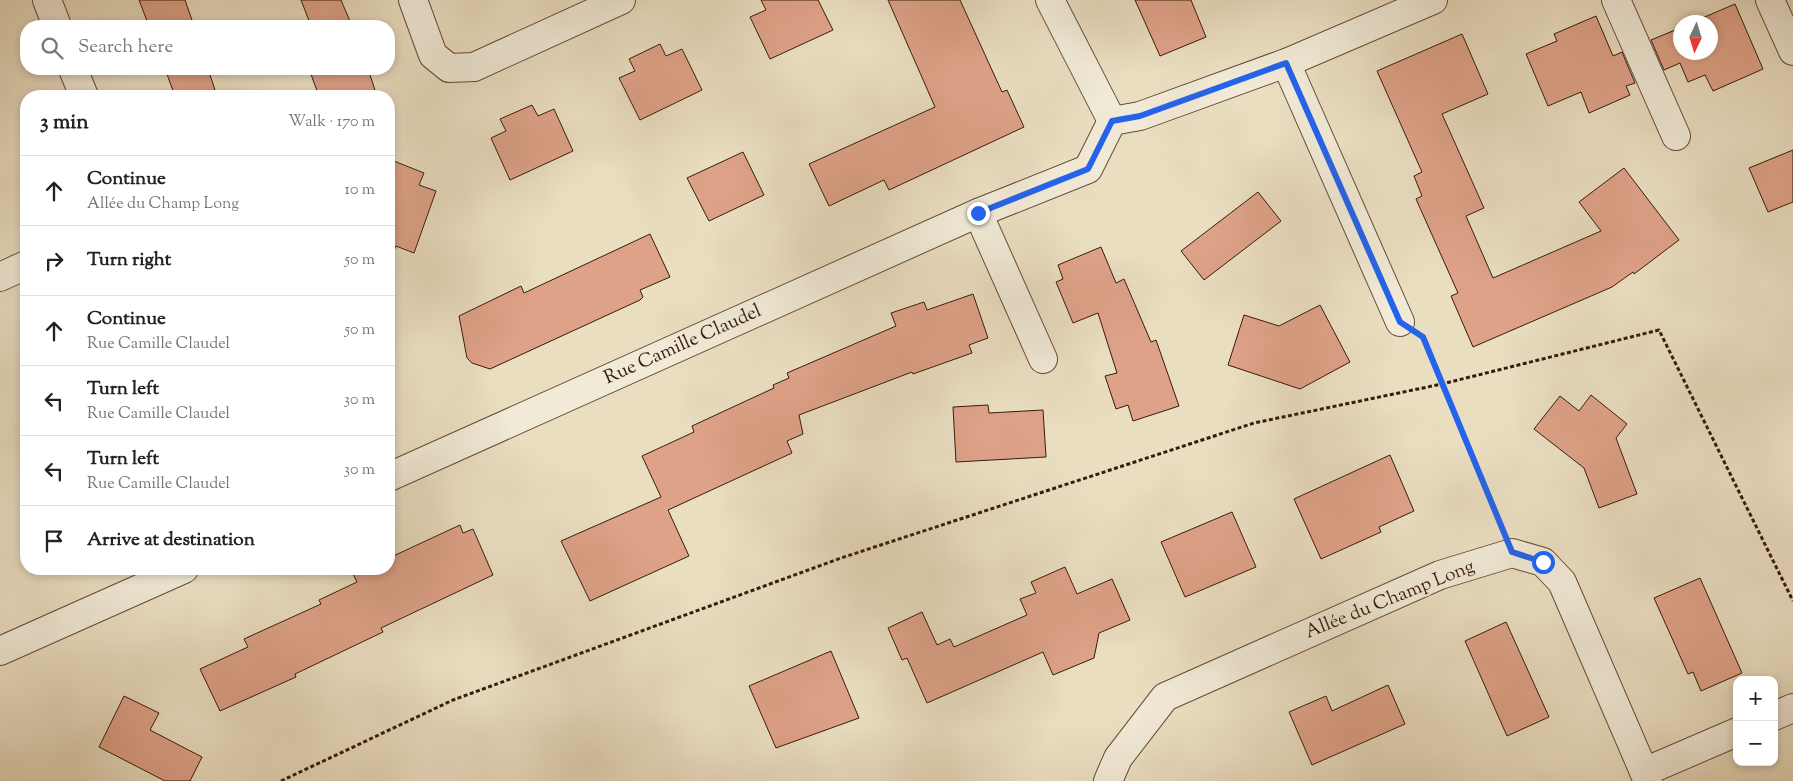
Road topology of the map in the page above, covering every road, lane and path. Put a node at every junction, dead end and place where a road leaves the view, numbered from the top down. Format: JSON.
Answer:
{"nodes":[{"id":1,"x":47,"y":0,"type":"edge"},
{"id":2,"x":413,"y":0,"type":"edge"},
{"id":3,"x":621,"y":0,"type":"edge"},
{"id":4,"x":1050,"y":0,"type":"edge"},
{"id":5,"x":1433,"y":0,"type":"edge"},
{"id":6,"x":1616,"y":0,"type":"edge"},
{"id":7,"x":1770,"y":0,"type":"edge"},
{"id":8,"x":55,"y":20,"type":"edge"},
{"id":9,"x":1793,"y":51,"type":"edge"},
{"id":10,"x":1286,"y":63,"type":"junction"},
{"id":11,"x":75,"y":75,"type":"edge"},
{"id":12,"x":82,"y":90,"type":"edge"},
{"id":13,"x":1112,"y":121,"type":"junction"},
{"id":14,"x":1676,"y":136,"type":"dead end"},
{"id":15,"x":978,"y":213,"type":"junction"},
{"id":16,"x":20,"y":268,"type":"edge"},
{"id":17,"x":0,"y":277,"type":"edge"},
{"id":18,"x":1400,"y":322,"type":"joint"},
{"id":19,"x":1042,"y":359,"type":"dead end"},
{"id":20,"x":1442,"y":384,"type":"junction"},
{"id":21,"x":395,"y":474,"type":"edge"},
{"id":22,"x":1512,"y":552,"type":"junction"},
{"id":23,"x":171,"y":575,"type":"edge"},
{"id":24,"x":1793,"y":601,"type":"edge"},
{"id":25,"x":0,"y":651,"type":"edge"},
{"id":26,"x":1793,"y":708,"type":"edge"},
{"id":27,"x":1778,"y":714,"type":"edge"},
{"id":28,"x":1733,"y":734,"type":"edge"},
{"id":29,"x":1646,"y":777,"type":"edge"},
{"id":30,"x":281,"y":781,"type":"edge"},
{"id":31,"x":1108,"y":781,"type":"edge"}],
"edges":[{"from":1,"to":8,"type":"street"},
{"from":2,"to":3,"type":"street"},
{"from":4,"to":13,"type":"street"},
{"from":5,"to":10,"type":"street"},
{"from":6,"to":14,"type":"street"},
{"from":7,"to":9,"type":"street"},
{"from":10,"to":13,"type":"street"},
{"from":10,"to":18,"type":"street"},
{"from":11,"to":12,"type":"street"},
{"from":13,"to":15,"type":"street","name":"Rue Camille Claudel"},
{"from":15,"to":19,"type":"street"},
{"from":15,"to":21,"type":"street","name":"Rue Camille Claudel"},
{"from":16,"to":17,"type":"street"},
{"from":18,"to":20,"type":"path"},
{"from":20,"to":22,"type":"path"},
{"from":20,"to":24,"type":"path"},
{"from":20,"to":30,"type":"path"},
{"from":22,"to":29,"type":"street"},
{"from":22,"to":31,"type":"street","name":"Allée du Champ Long"},
{"from":23,"to":25,"type":"street"},
{"from":26,"to":27,"type":"street"},
{"from":28,"to":29,"type":"street"}]}
